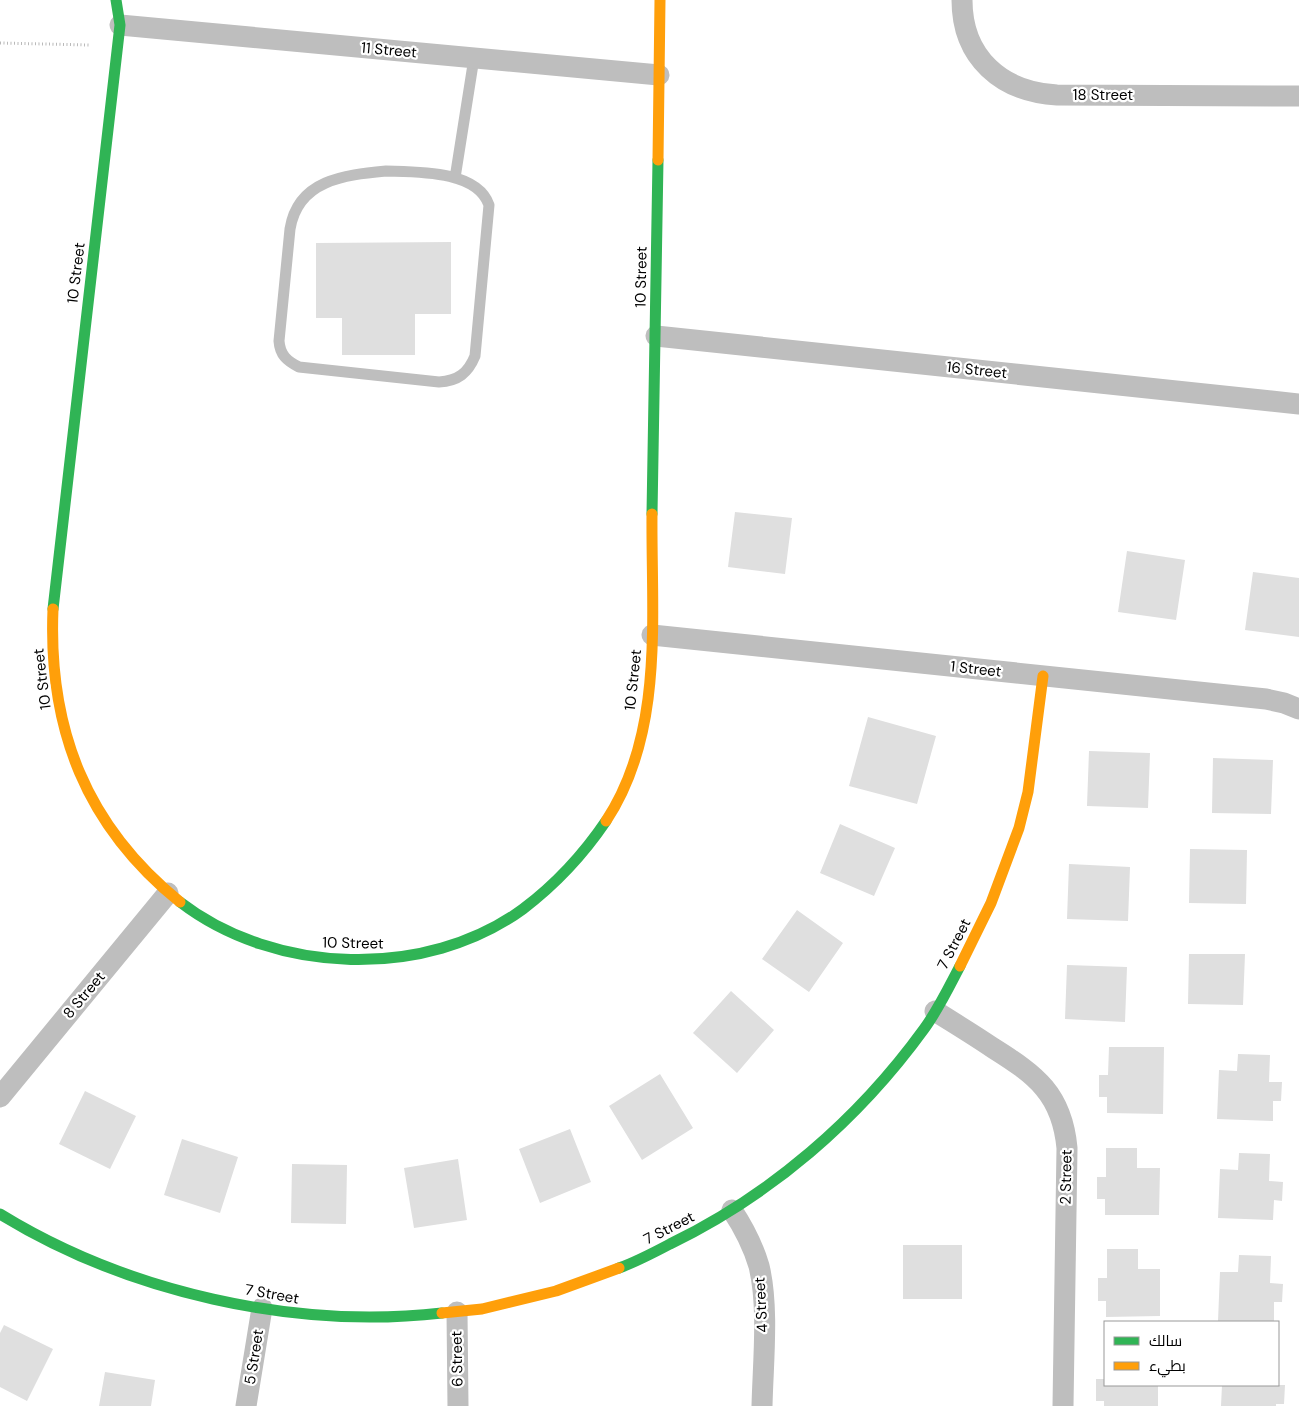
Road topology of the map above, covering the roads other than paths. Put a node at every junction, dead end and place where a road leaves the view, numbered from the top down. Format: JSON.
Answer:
{"nodes":[{"id":1,"x":116,"y":0,"type":"edge"},
{"id":2,"x":660,"y":0,"type":"edge"},
{"id":3,"x":962,"y":0,"type":"edge"},
{"id":4,"x":118,"y":34,"type":"junction"},
{"id":5,"x":474,"y":58,"type":"junction"},
{"id":6,"x":658,"y":75,"type":"junction"},
{"id":7,"x":1299,"y":96,"type":"edge"},
{"id":8,"x":455,"y":178,"type":"junction"},
{"id":9,"x":656,"y":336,"type":"junction"},
{"id":10,"x":1299,"y":404,"type":"edge"},
{"id":11,"x":652,"y":635,"type":"junction"},
{"id":12,"x":1042,"y":676,"type":"junction"},
{"id":13,"x":1299,"y":710,"type":"edge"},
{"id":14,"x":168,"y":894,"type":"junction"},
{"id":15,"x":935,"y":1011,"type":"junction"},
{"id":16,"x":0,"y":1098,"type":"edge"},
{"id":17,"x":732,"y":1210,"type":"junction"},
{"id":18,"x":0,"y":1214,"type":"edge"},
{"id":19,"x":262,"y":1308,"type":"junction"},
{"id":20,"x":457,"y":1312,"type":"junction"},
{"id":21,"x":246,"y":1406,"type":"edge"},
{"id":22,"x":458,"y":1406,"type":"edge"},
{"id":23,"x":762,"y":1406,"type":"edge"},
{"id":24,"x":1063,"y":1406,"type":"edge"}],
"edges":[{"from":1,"to":4,"type":"street","name":"10 Street"},
{"from":2,"to":6,"type":"street","name":"10 Street"},
{"from":3,"to":7,"type":"street","name":"18 Street"},
{"from":4,"to":5,"type":"street","name":"11 Street"},
{"from":4,"to":14,"type":"street","name":"10 Street"},
{"from":5,"to":6,"type":"street","name":"11 Street"},
{"from":5,"to":8,"type":"lane"},
{"from":6,"to":9,"type":"street","name":"10 Street"},
{"from":8,"to":8,"type":"lane"},
{"from":9,"to":10,"type":"street","name":"16 Street"},
{"from":9,"to":11,"type":"street","name":"10 Street"},
{"from":11,"to":12,"type":"street","name":"1 Street"},
{"from":11,"to":14,"type":"street","name":"10 Street"},
{"from":12,"to":13,"type":"street","name":"1 Street"},
{"from":12,"to":15,"type":"street","name":"7 Street"},
{"from":14,"to":16,"type":"street","name":"8 Street"},
{"from":15,"to":17,"type":"street","name":"7 Street"},
{"from":15,"to":24,"type":"street","name":"2 Street"},
{"from":17,"to":20,"type":"street","name":"7 Street"},
{"from":17,"to":23,"type":"street","name":"4 Street"},
{"from":18,"to":19,"type":"street","name":"7 Street"},
{"from":19,"to":20,"type":"street","name":"7 Street"},
{"from":19,"to":21,"type":"street","name":"5 Street"},
{"from":20,"to":22,"type":"street","name":"6 Street"}]}
